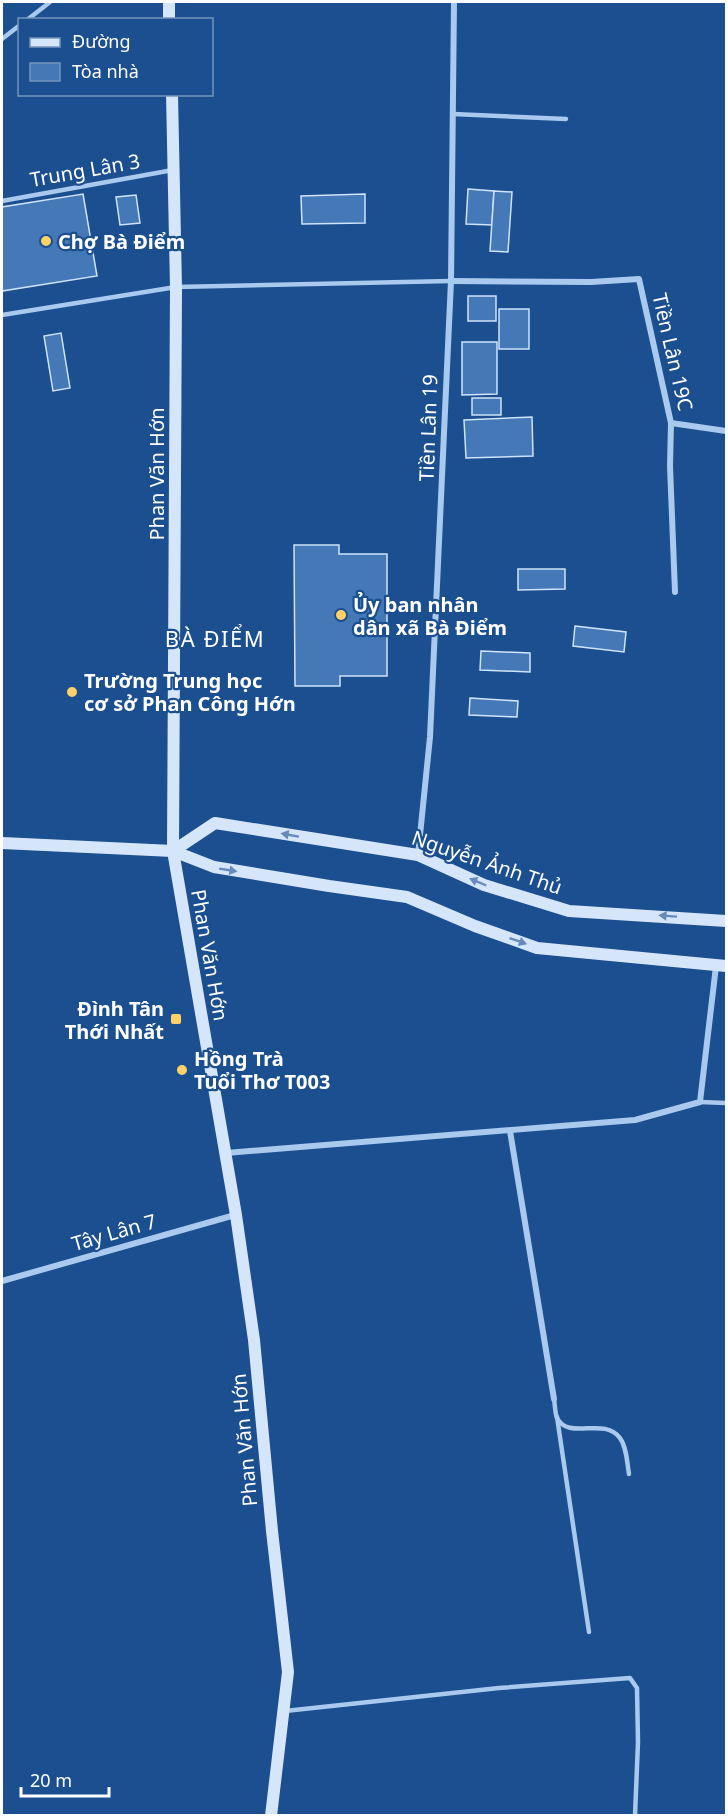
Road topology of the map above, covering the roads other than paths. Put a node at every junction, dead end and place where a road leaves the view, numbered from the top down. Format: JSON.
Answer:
{"nodes":[{"id":1,"x":50,"y":2,"type":"edge"},
{"id":2,"x":169,"y":2,"type":"edge"},
{"id":3,"x":454,"y":2,"type":"edge"},
{"id":4,"x":30,"y":18,"type":"edge"},
{"id":5,"x":169,"y":18,"type":"edge"},
{"id":6,"x":18,"y":27,"type":"edge"},
{"id":7,"x":2,"y":39,"type":"edge"},
{"id":8,"x":172,"y":96,"type":"edge"},
{"id":9,"x":453,"y":114,"type":"junction"},
{"id":10,"x":566,"y":119,"type":"dead end"},
{"id":11,"x":175,"y":169,"type":"junction"},
{"id":12,"x":2,"y":201,"type":"edge"},
{"id":13,"x":451,"y":281,"type":"junction"},
{"id":14,"x":176,"y":287,"type":"junction"},
{"id":15,"x":2,"y":315,"type":"edge"},
{"id":16,"x":672,"y":423,"type":"junction"},
{"id":17,"x":726,"y":431,"type":"edge"},
{"id":18,"x":675,"y":592,"type":"dead end"},
{"id":19,"x":2,"y":843,"type":"edge"},
{"id":20,"x":173,"y":851,"type":"junction"},
{"id":21,"x":418,"y":855,"type":"junction"},
{"id":22,"x":726,"y":921,"type":"edge"},
{"id":23,"x":721,"y":966,"type":"edge"},
{"id":24,"x":700,"y":1102,"type":"junction"},
{"id":25,"x":726,"y":1103,"type":"edge"},
{"id":26,"x":510,"y":1131,"type":"junction"},
{"id":27,"x":225,"y":1153,"type":"junction"},
{"id":28,"x":236,"y":1215,"type":"junction"},
{"id":29,"x":2,"y":1281,"type":"edge"},
{"id":30,"x":554,"y":1399,"type":"joint"},
{"id":31,"x":557,"y":1417,"type":"junction"},
{"id":32,"x":629,"y":1474,"type":"dead end"},
{"id":33,"x":589,"y":1632,"type":"dead end"},
{"id":34,"x":283,"y":1711,"type":"junction"},
{"id":35,"x":271,"y":1815,"type":"edge"},
{"id":36,"x":635,"y":1815,"type":"edge"}],
"edges":[{"from":1,"to":4,"type":"lane"},
{"from":2,"to":5,"type":"main road"},
{"from":3,"to":9,"type":"street","name":"Tiền Lân 19"},
{"from":6,"to":7,"type":"lane"},
{"from":8,"to":11,"type":"main road","name":"Phan Văn Hớn"},
{"from":9,"to":10,"type":"lane"},
{"from":9,"to":13,"type":"street","name":"Tiền Lân 19"},
{"from":11,"to":12,"type":"lane","name":"Trung Lân 3"},
{"from":11,"to":14,"type":"main road","name":"Phan Văn Hớn"},
{"from":13,"to":14,"type":"lane"},
{"from":13,"to":16,"type":"street","name":"Tiền Lân 19C"},
{"from":13,"to":21,"type":"street","name":"Tiền Lân 19"},
{"from":14,"to":15,"type":"lane"},
{"from":14,"to":20,"type":"main road","name":"Phan Văn Hớn"},
{"from":16,"to":17,"type":"street","name":"Tiền Lân 19C"},
{"from":16,"to":18,"type":"street"},
{"from":19,"to":20,"type":"main road"},
{"from":21,"to":20,"type":"main road","name":"Nguyễn Ảnh Thủ","one_way":true},
{"from":20,"to":23,"type":"main road","one_way":true},
{"from":20,"to":27,"type":"main road","name":"Phan Văn Hớn"},
{"from":22,"to":21,"type":"main road","name":"Nguyễn Ảnh Thủ","one_way":true},
{"from":23,"to":24,"type":"street"},
{"from":24,"to":25,"type":"lane"},
{"from":24,"to":26,"type":"street"},
{"from":26,"to":27,"type":"street"},
{"from":26,"to":30,"type":"street"},
{"from":27,"to":28,"type":"main road","name":"Phan Văn Hớn"},
{"from":28,"to":29,"type":"street","name":"Tây Lân 7"},
{"from":28,"to":34,"type":"main road","name":"Phan Văn Hớn"},
{"from":30,"to":31,"type":"lane"},
{"from":31,"to":32,"type":"lane"},
{"from":31,"to":33,"type":"lane"},
{"from":34,"to":35,"type":"main road","name":"Phan Văn Hớn"},
{"from":34,"to":36,"type":"lane"}]}
